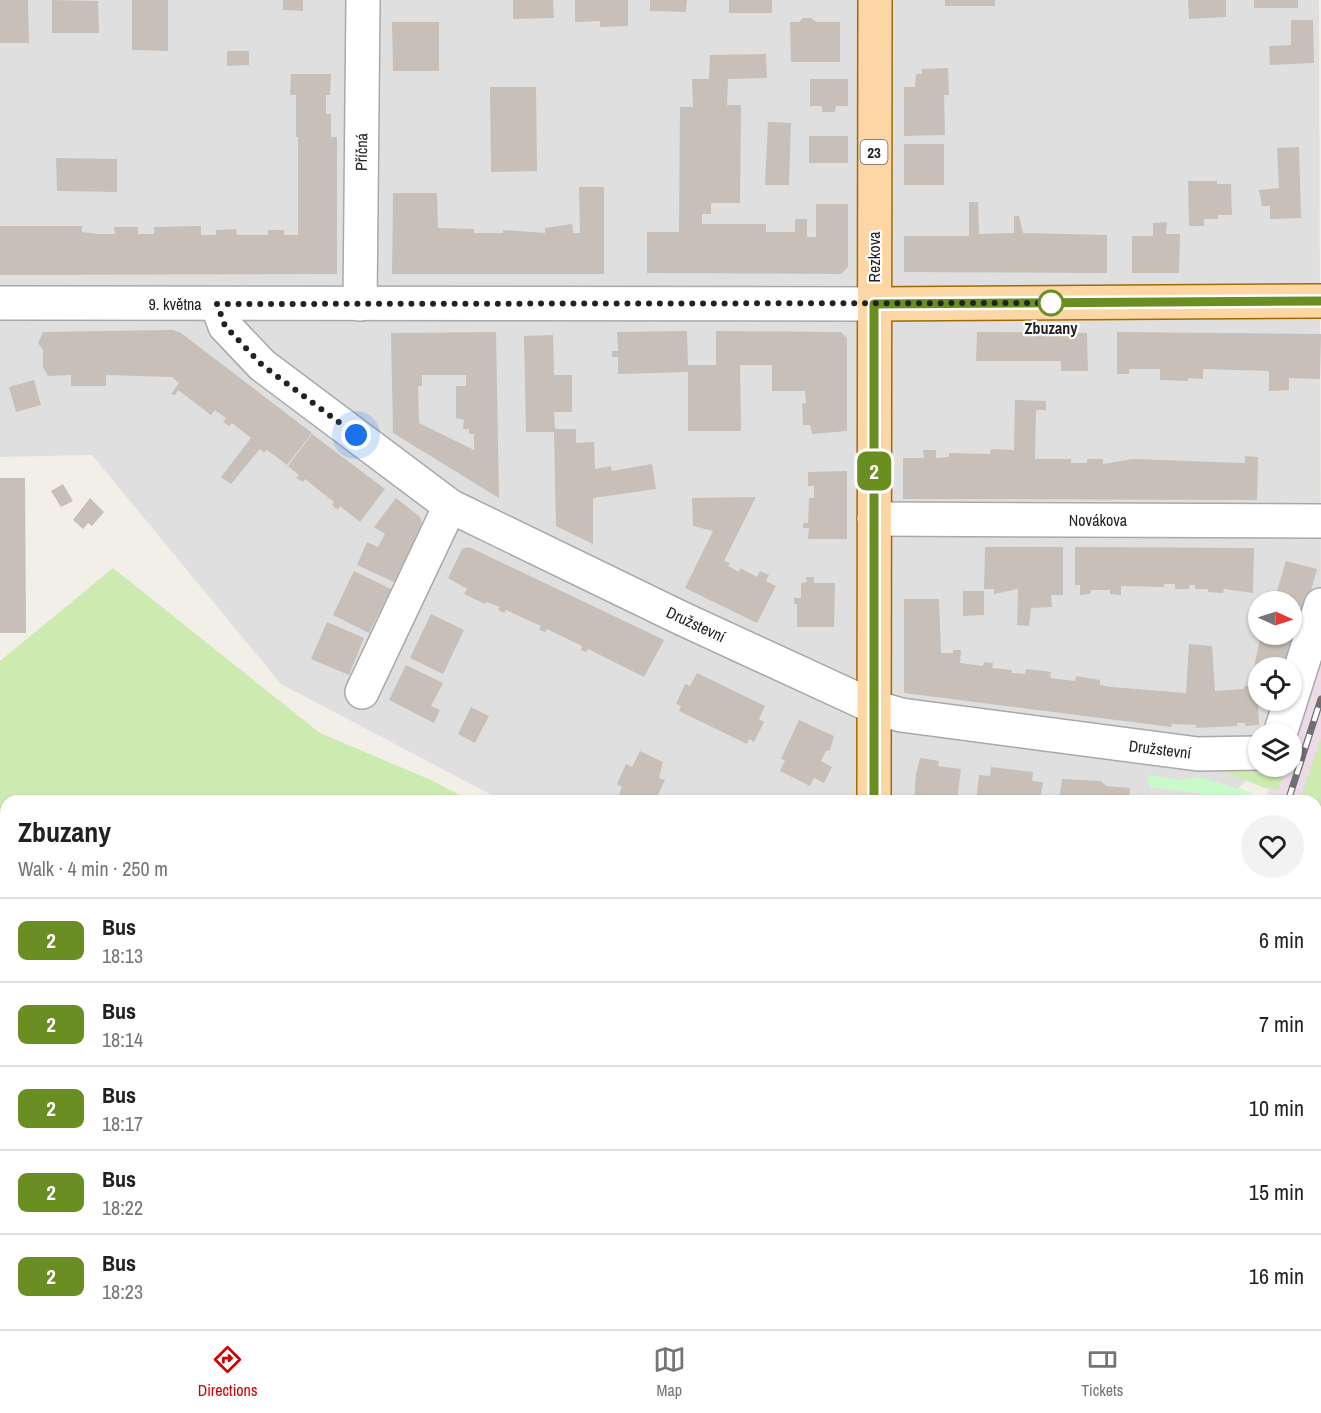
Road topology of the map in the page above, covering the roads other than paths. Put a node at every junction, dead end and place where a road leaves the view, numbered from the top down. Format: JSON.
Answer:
{"nodes":[{"id":1,"x":363,"y":0,"type":"edge"},
{"id":2,"x":874,"y":0,"type":"edge"},
{"id":3,"x":1321,"y":301,"type":"edge"},
{"id":4,"x":0,"y":303,"type":"edge"},
{"id":5,"x":217,"y":304,"type":"junction"},
{"id":6,"x":360,"y":304,"type":"junction"},
{"id":7,"x":874,"y":304,"type":"junction"},
{"id":8,"x":450,"y":506,"type":"junction"},
{"id":9,"x":874,"y":519,"type":"junction"},
{"id":10,"x":1321,"y":521,"type":"edge"},
{"id":11,"x":1321,"y":605,"type":"edge"},
{"id":12,"x":362,"y":692,"type":"dead end"},
{"id":13,"x":874,"y":707,"type":"junction"},
{"id":14,"x":1283,"y":723,"type":"edge"},
{"id":15,"x":1248,"y":753,"type":"edge"},
{"id":16,"x":874,"y":795,"type":"edge"}],
"edges":[{"from":1,"to":6,"type":"street","name":"Příčná"},
{"from":2,"to":7,"type":"main road","name":"Rezkova","number":"23"},
{"from":3,"to":7,"type":"main road","name":"9. května"},
{"from":4,"to":5,"type":"street","name":"9. května"},
{"from":5,"to":6,"type":"street","name":"9. května"},
{"from":5,"to":8,"type":"street","name":"Družstevní"},
{"from":6,"to":7,"type":"street","name":"9. května"},
{"from":7,"to":9,"type":"main road","name":"Rezkova","number":"23"},
{"from":8,"to":12,"type":"street"},
{"from":8,"to":13,"type":"street","name":"Družstevní"},
{"from":9,"to":10,"type":"street","name":"Novákova"},
{"from":9,"to":13,"type":"main road","name":"Rezkova","number":"23"},
{"from":11,"to":14,"type":"street"},
{"from":13,"to":15,"type":"street","name":"Družstevní"},
{"from":13,"to":16,"type":"main road","name":"Rezkova","number":"23"}]}
